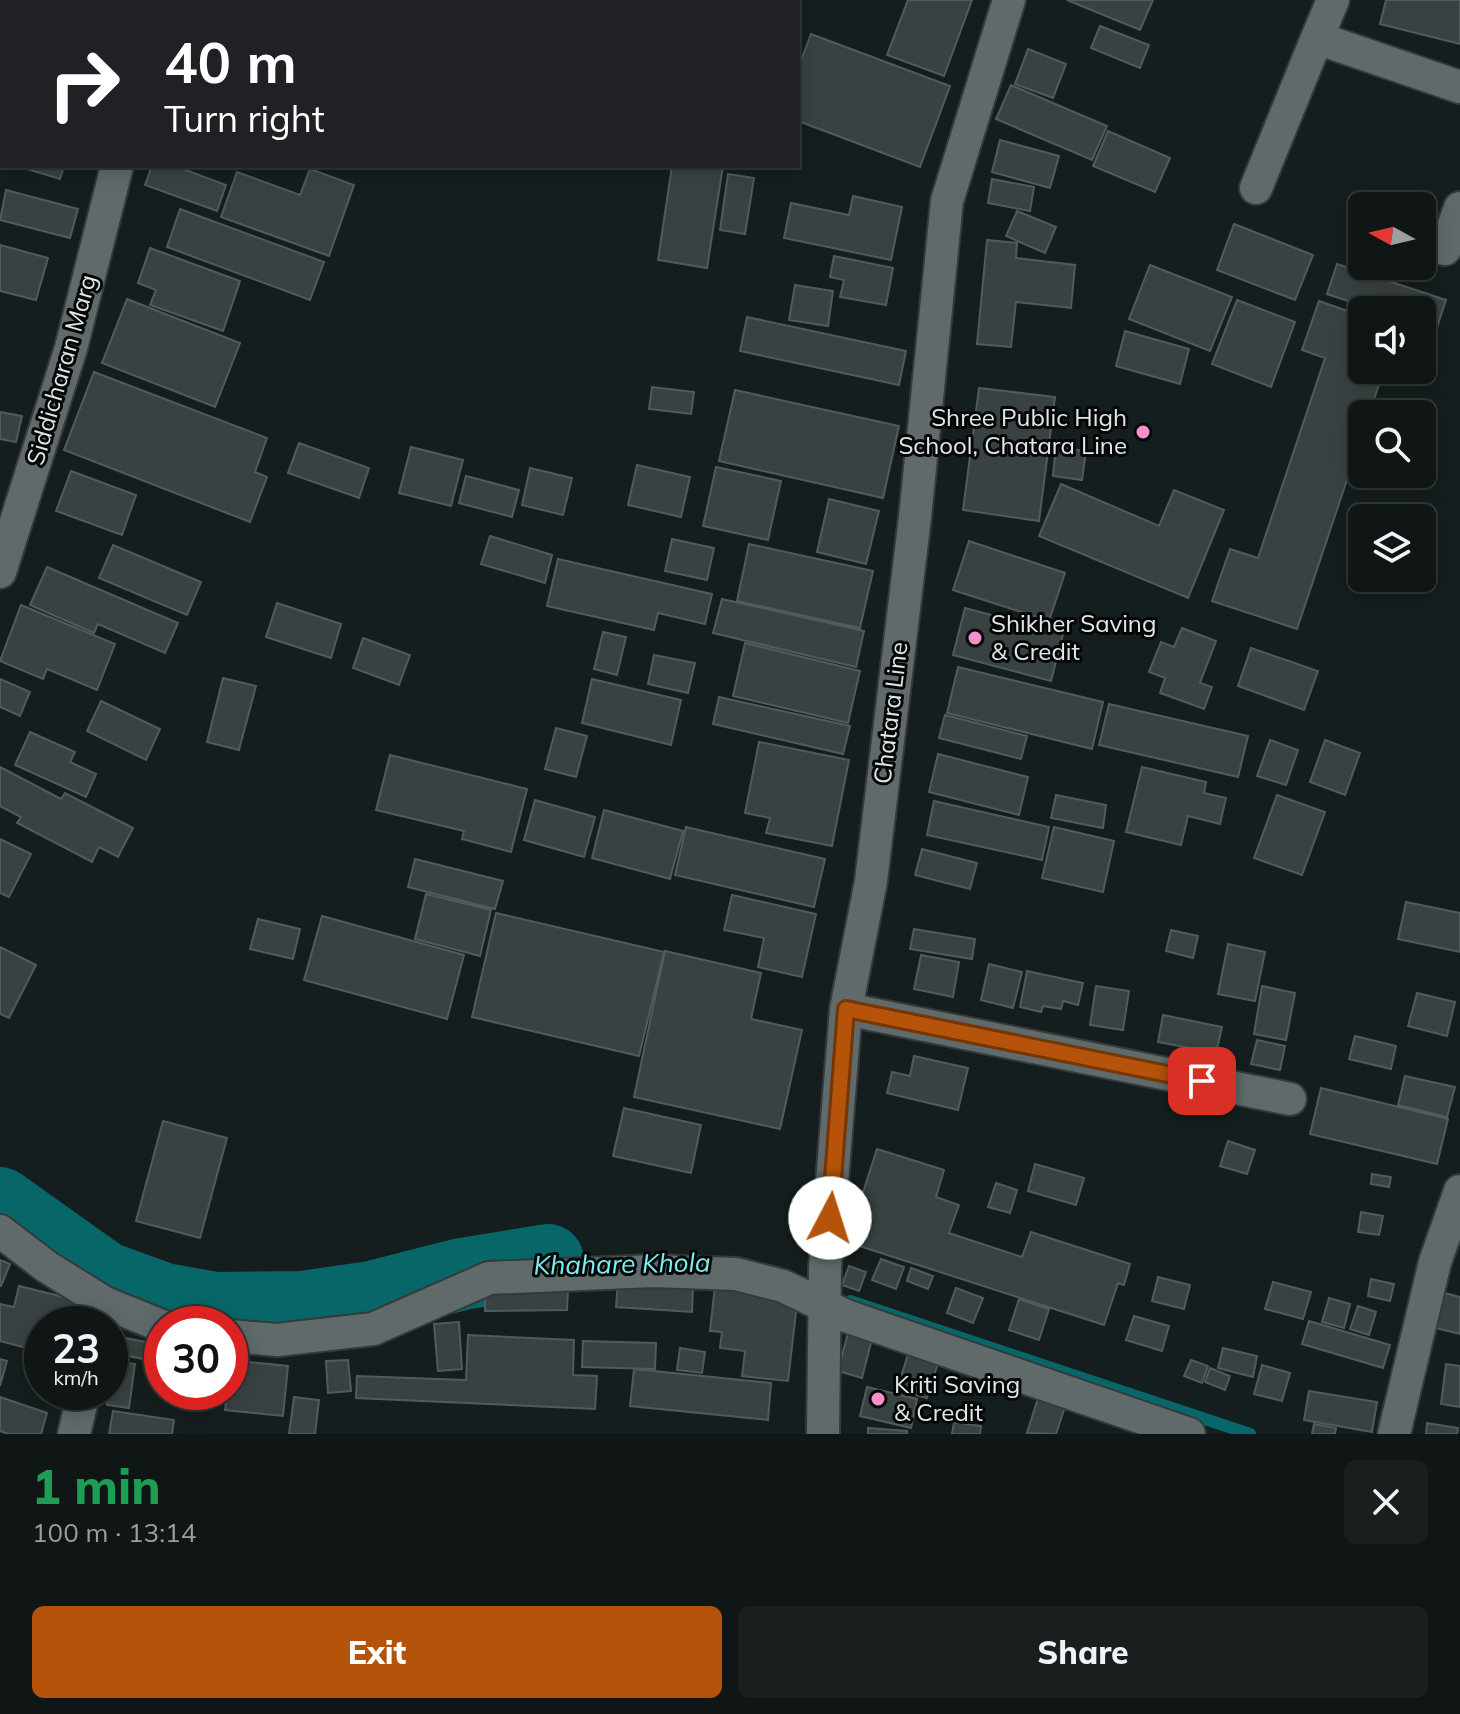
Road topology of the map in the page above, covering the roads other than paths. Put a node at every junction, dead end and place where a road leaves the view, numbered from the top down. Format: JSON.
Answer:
{"nodes":[{"id":1,"x":1009,"y":0,"type":"edge"},
{"id":2,"x":1333,"y":0,"type":"edge"},
{"id":3,"x":1317,"y":38,"type":"junction"},
{"id":4,"x":1460,"y":87,"type":"edge"},
{"id":5,"x":116,"y":168,"type":"edge"},
{"id":6,"x":1256,"y":188,"type":"dead end"},
{"id":7,"x":1460,"y":208,"type":"edge"},
{"id":8,"x":1445,"y":249,"type":"dead end"},
{"id":9,"x":0,"y":572,"type":"edge"},
{"id":10,"x":846,"y":1009,"type":"junction"},
{"id":11,"x":1290,"y":1099,"type":"dead end"},
{"id":12,"x":1460,"y":1191,"type":"edge"},
{"id":13,"x":0,"y":1231,"type":"edge"},
{"id":14,"x":93,"y":1306,"type":"edge"},
{"id":15,"x":824,"y":1306,"type":"junction"},
{"id":16,"x":248,"y":1338,"type":"edge"},
{"id":17,"x":80,"y":1410,"type":"edge"},
{"id":18,"x":74,"y":1434,"type":"edge"},
{"id":19,"x":823,"y":1434,"type":"edge"},
{"id":20,"x":1189,"y":1434,"type":"edge"},
{"id":21,"x":1394,"y":1434,"type":"edge"}],
"edges":[{"from":1,"to":10,"type":"street","name":"Chatara Line"},
{"from":2,"to":3,"type":"street"},
{"from":3,"to":4,"type":"street"},
{"from":3,"to":6,"type":"street"},
{"from":5,"to":9,"type":"street","name":"Siddicharan Marg"},
{"from":7,"to":8,"type":"street"},
{"from":10,"to":11,"type":"street"},
{"from":10,"to":15,"type":"street","name":"Chatara Line"},
{"from":12,"to":21,"type":"street"},
{"from":13,"to":14,"type":"street"},
{"from":15,"to":16,"type":"street"},
{"from":15,"to":19,"type":"street","name":"Chatara Line"},
{"from":15,"to":20,"type":"street"},
{"from":17,"to":18,"type":"street"}]}
